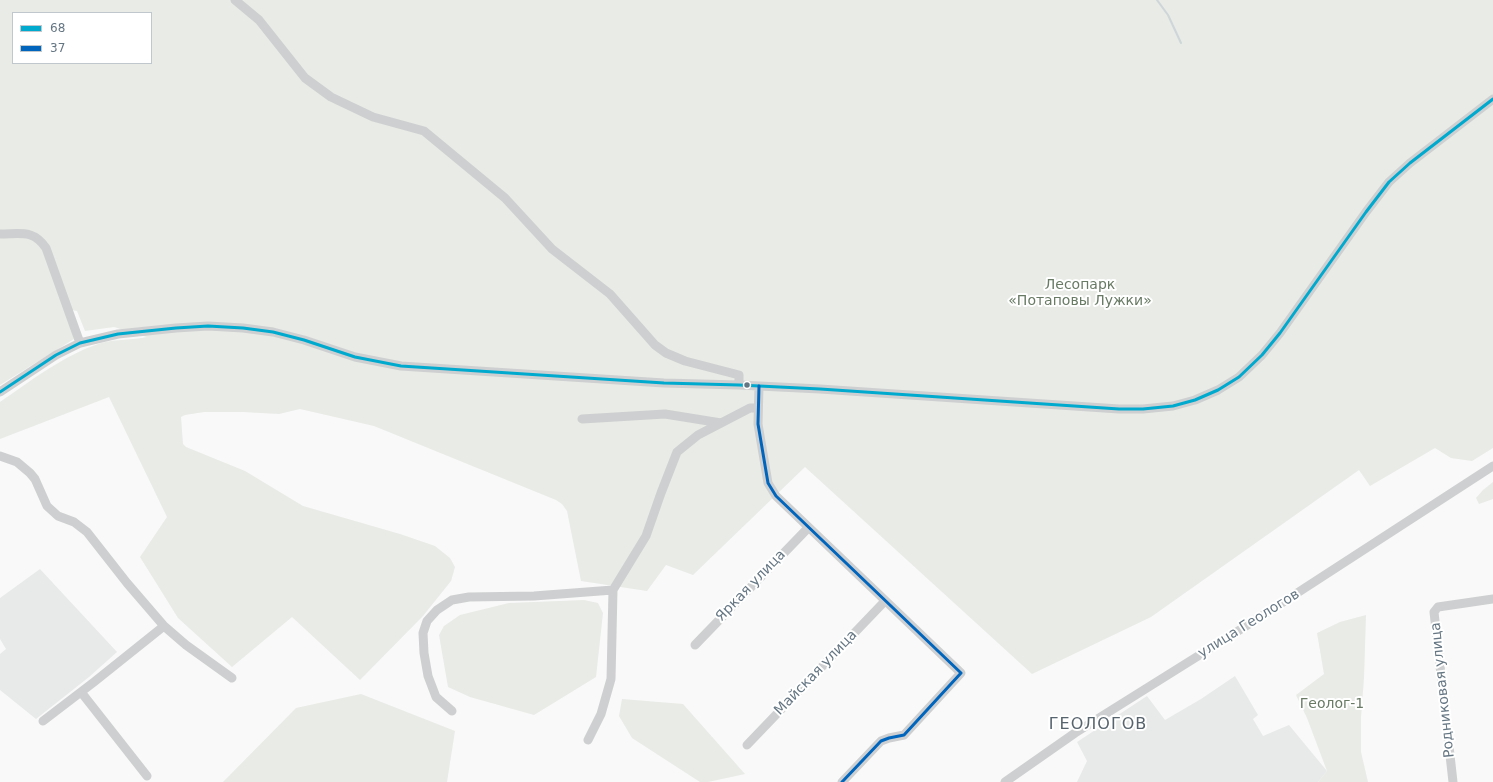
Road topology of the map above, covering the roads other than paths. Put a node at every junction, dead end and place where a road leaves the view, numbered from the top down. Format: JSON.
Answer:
{"nodes":[{"id":1,"x":235,"y":0,"type":"edge"},
{"id":2,"x":1493,"y":99,"type":"edge"},
{"id":3,"x":0,"y":234,"type":"edge"},
{"id":4,"x":80,"y":343,"type":"junction"},
{"id":5,"x":739,"y":384,"type":"junction"},
{"id":6,"x":759,"y":386,"type":"junction"},
{"id":7,"x":0,"y":392,"type":"edge"},
{"id":8,"x":758,"y":408,"type":"junction"},
{"id":9,"x":582,"y":419,"type":"dead end"},
{"id":10,"x":721,"y":423,"type":"junction"},
{"id":11,"x":0,"y":456,"type":"edge"},
{"id":12,"x":1493,"y":466,"type":"edge"},
{"id":13,"x":808,"y":528,"type":"junction"},
{"id":14,"x":613,"y":590,"type":"junction"},
{"id":15,"x":1493,"y":599,"type":"edge"},
{"id":16,"x":885,"y":601,"type":"junction"},
{"id":17,"x":164,"y":626,"type":"junction"},
{"id":18,"x":695,"y":645,"type":"dead end"},
{"id":19,"x":232,"y":678,"type":"dead end"},
{"id":20,"x":82,"y":692,"type":"junction"},
{"id":21,"x":452,"y":711,"type":"dead end"},
{"id":22,"x":43,"y":721,"type":"dead end"},
{"id":23,"x":588,"y":740,"type":"dead end"},
{"id":24,"x":747,"y":745,"type":"dead end"},
{"id":25,"x":148,"y":776,"type":"dead end"},
{"id":26,"x":842,"y":782,"type":"edge"},
{"id":27,"x":1005,"y":782,"type":"edge"},
{"id":28,"x":1453,"y":782,"type":"edge"}],
"edges":[{"from":1,"to":5,"type":"street"},
{"from":2,"to":6,"type":"street"},
{"from":3,"to":4,"type":"street"},
{"from":4,"to":5,"type":"street"},
{"from":4,"to":7,"type":"street"},
{"from":5,"to":6,"type":"street"},
{"from":6,"to":8,"type":"street"},
{"from":8,"to":10,"type":"street"},
{"from":8,"to":13,"type":"street"},
{"from":9,"to":10,"type":"street"},
{"from":10,"to":14,"type":"street"},
{"from":11,"to":17,"type":"street"},
{"from":12,"to":27,"type":"street","name":"улица Геологов"},
{"from":13,"to":16,"type":"street"},
{"from":13,"to":18,"type":"street","name":"Яркая улица"},
{"from":14,"to":21,"type":"street"},
{"from":14,"to":23,"type":"street"},
{"from":15,"to":28,"type":"street","name":"Родниковая улица"},
{"from":16,"to":24,"type":"street","name":"Майская улица"},
{"from":16,"to":26,"type":"street"},
{"from":17,"to":19,"type":"street"},
{"from":17,"to":20,"type":"street"},
{"from":20,"to":22,"type":"street"},
{"from":20,"to":25,"type":"street"}]}
